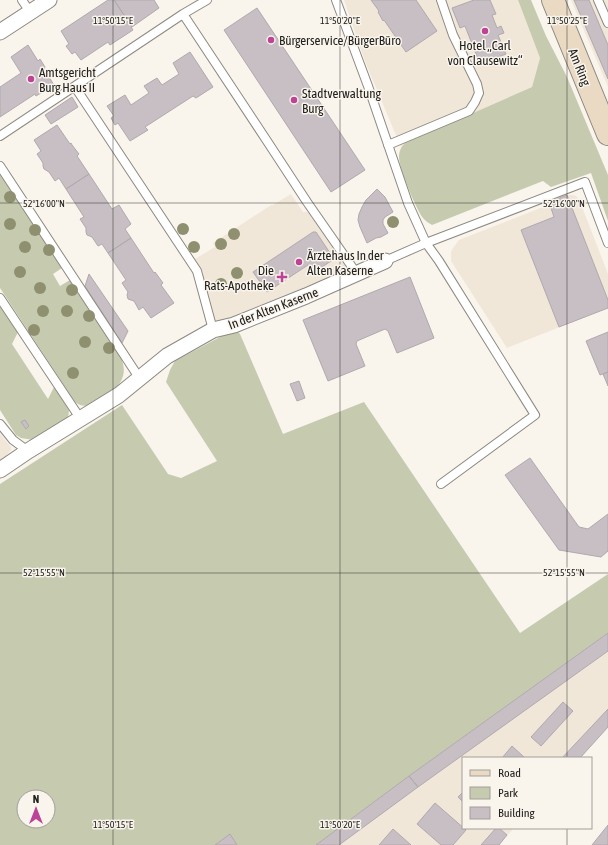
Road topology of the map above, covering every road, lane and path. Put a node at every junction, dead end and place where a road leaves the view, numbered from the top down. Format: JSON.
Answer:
{"nodes":[{"id":1,"x":49,"y":0,"type":"edge"},
{"id":2,"x":207,"y":0,"type":"edge"},
{"id":3,"x":336,"y":0,"type":"edge"},
{"id":4,"x":441,"y":0,"type":"edge"},
{"id":5,"x":553,"y":0,"type":"edge"},
{"id":6,"x":598,"y":0,"type":"edge"},
{"id":7,"x":26,"y":6,"type":"edge"},
{"id":8,"x":183,"y":14,"type":"junction"},
{"id":9,"x":608,"y":23,"type":"edge"},
{"id":10,"x":0,"y":32,"type":"edge"},
{"id":11,"x":75,"y":87,"type":"junction"},
{"id":12,"x":608,"y":134,"type":"edge"},
{"id":13,"x":0,"y":136,"type":"edge"},
{"id":14,"x":388,"y":145,"type":"junction"},
{"id":15,"x":0,"y":166,"type":"edge"},
{"id":16,"x":426,"y":243,"type":"junction"},
{"id":17,"x":608,"y":243,"type":"edge"},
{"id":18,"x":385,"y":261,"type":"joint"},
{"id":19,"x":357,"y":274,"type":"junction"},
{"id":20,"x":0,"y":298,"type":"edge"},
{"id":21,"x":213,"y":330,"type":"junction"},
{"id":22,"x":140,"y":379,"type":"junction"},
{"id":23,"x":80,"y":418,"type":"junction"},
{"id":24,"x":0,"y":424,"type":"edge"},
{"id":25,"x":28,"y":451,"type":"junction"},
{"id":26,"x":0,"y":470,"type":"edge"},
{"id":27,"x":441,"y":484,"type":"dead end"}],
"edges":[{"from":1,"to":7,"type":"street"},
{"from":2,"to":8,"type":"lane"},
{"from":3,"to":14,"type":"lane"},
{"from":4,"to":14,"type":"lane"},
{"from":5,"to":12,"type":"main road","name":"Am Ring"},
{"from":6,"to":9,"type":"lane"},
{"from":7,"to":10,"type":"street"},
{"from":8,"to":11,"type":"lane"},
{"from":8,"to":19,"type":"lane"},
{"from":11,"to":13,"type":"lane"},
{"from":11,"to":21,"type":"lane"},
{"from":14,"to":16,"type":"lane"},
{"from":15,"to":22,"type":"lane"},
{"from":16,"to":17,"type":"lane","name":"In der Alten Kaserne"},
{"from":16,"to":18,"type":"lane","name":"In der Alten Kaserne"},
{"from":16,"to":27,"type":"lane"},
{"from":18,"to":19,"type":"street","name":"In der Alten Kaserne"},
{"from":19,"to":21,"type":"street","name":"In der Alten Kaserne"},
{"from":20,"to":23,"type":"lane"},
{"from":21,"to":22,"type":"street","name":"In der Alten Kaserne"},
{"from":22,"to":23,"type":"street","name":"In der Alten Kaserne"},
{"from":23,"to":25,"type":"street","name":"In der Alten Kaserne"},
{"from":24,"to":25,"type":"lane"},
{"from":25,"to":26,"type":"street","name":"In der Alten Kaserne"}]}
